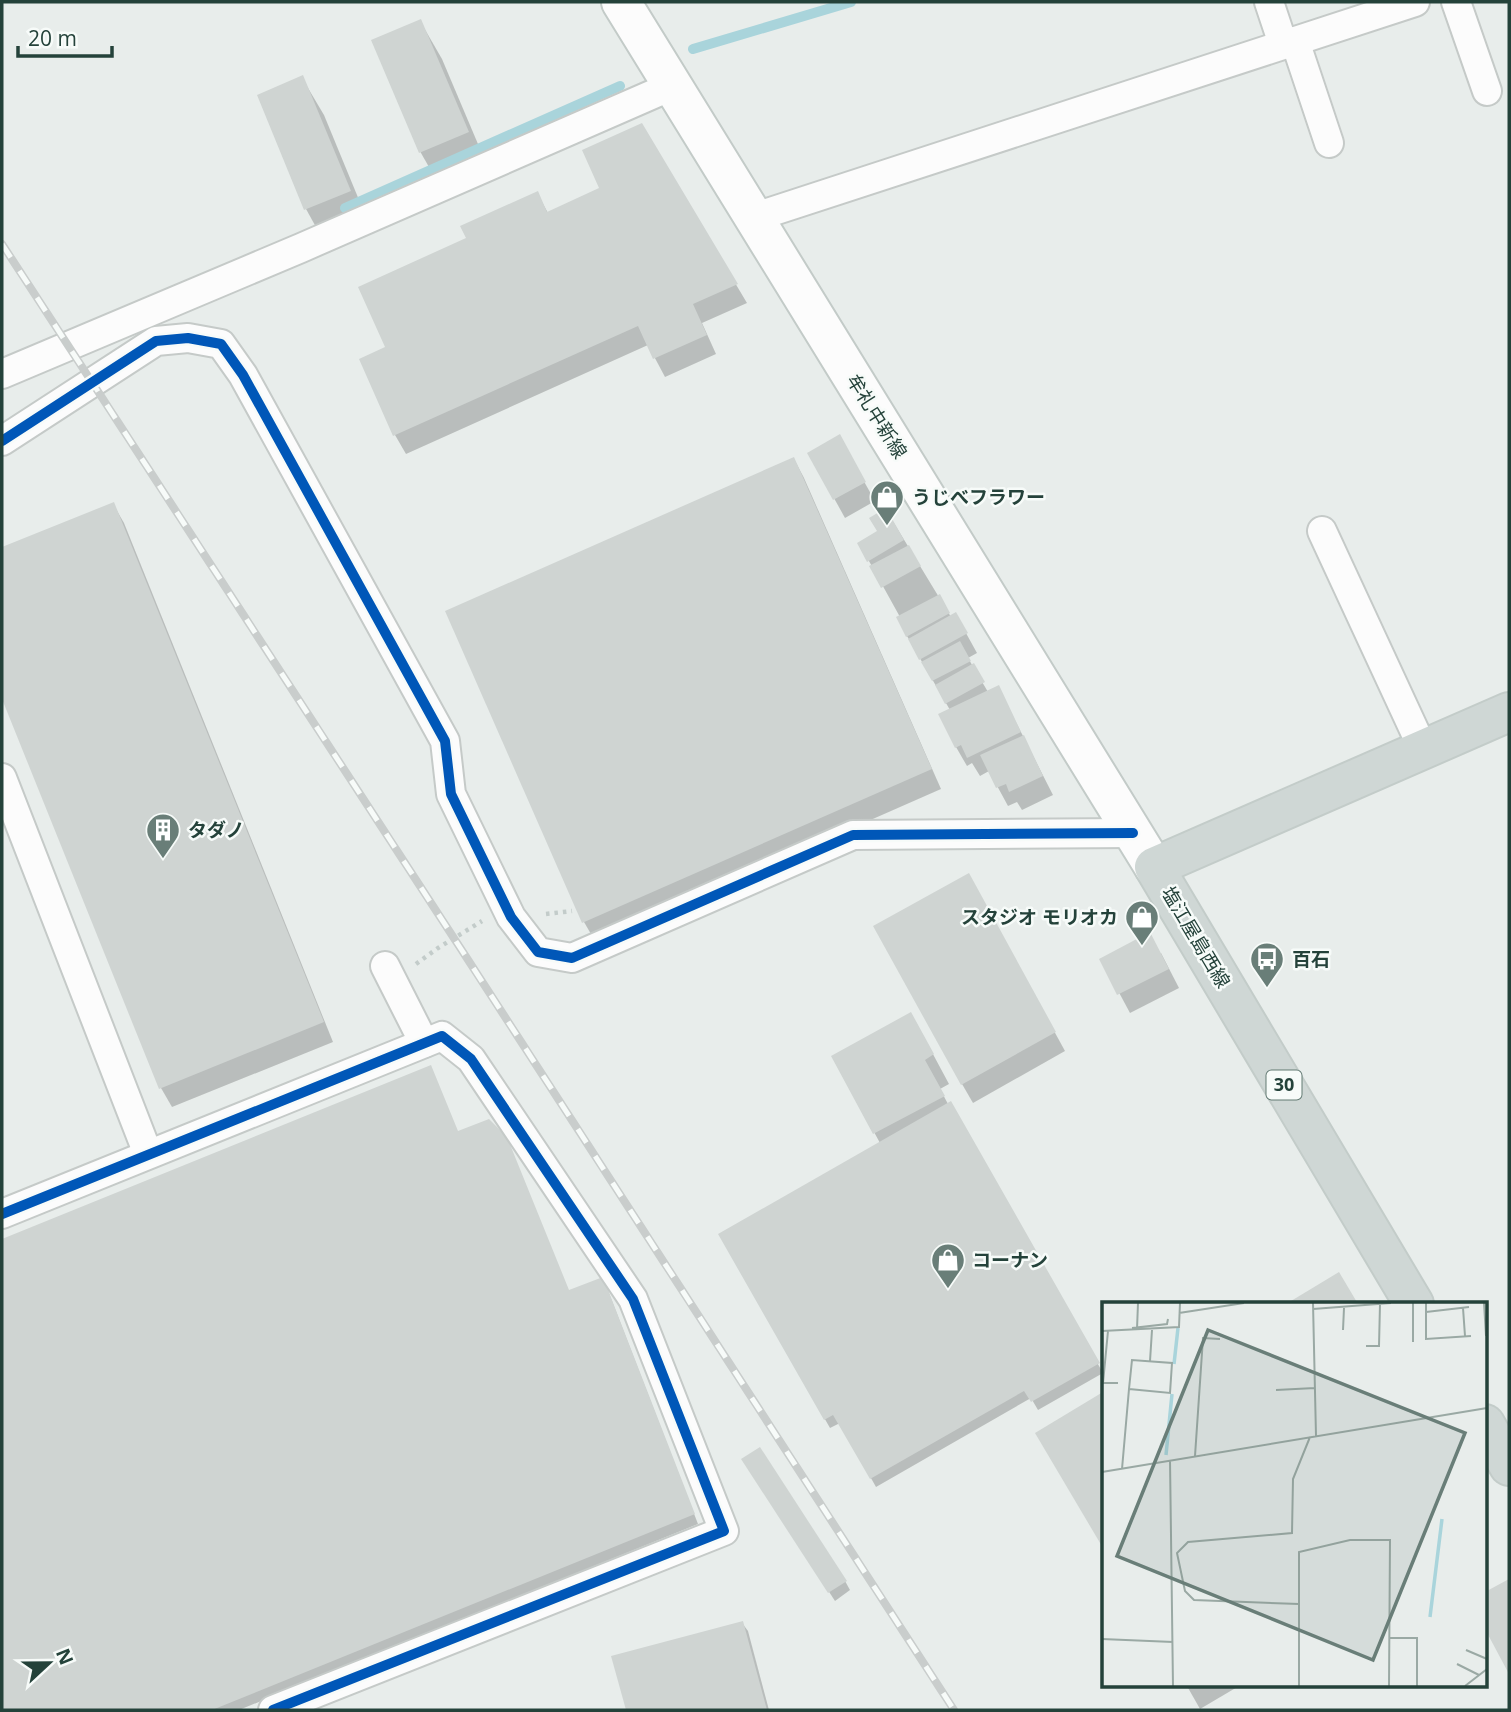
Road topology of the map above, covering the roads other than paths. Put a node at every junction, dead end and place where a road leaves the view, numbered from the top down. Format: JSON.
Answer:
{"nodes":[{"id":1,"x":621,"y":2,"type":"edge"},
{"id":2,"x":1269,"y":2,"type":"edge"},
{"id":3,"x":1415,"y":2,"type":"edge"},
{"id":4,"x":1456,"y":2,"type":"edge"},
{"id":5,"x":1289,"y":43,"type":"junction"},
{"id":6,"x":674,"y":85,"type":"junction"},
{"id":7,"x":1487,"y":91,"type":"dead end"},
{"id":8,"x":1328,"y":144,"type":"dead end"},
{"id":9,"x":755,"y":217,"type":"junction"},
{"id":10,"x":2,"y":374,"type":"edge"},
{"id":11,"x":2,"y":441,"type":"edge"},
{"id":12,"x":1322,"y":531,"type":"dead end"},
{"id":13,"x":1509,"y":712,"type":"edge"},
{"id":14,"x":1423,"y":749,"type":"junction"},
{"id":15,"x":2,"y":778,"type":"edge"},
{"id":16,"x":1133,"y":832,"type":"junction"},
{"id":17,"x":1154,"y":867,"type":"junction"},
{"id":18,"x":389,"y":974,"type":"road end"},
{"id":19,"x":424,"y":1043,"type":"junction"},
{"id":20,"x":148,"y":1154,"type":"junction"},
{"id":21,"x":2,"y":1213,"type":"edge"},
{"id":22,"x":1413,"y":1302,"type":"edge"},
{"id":23,"x":1486,"y":1426,"type":"edge"},
{"id":24,"x":1509,"y":1466,"type":"edge"},
{"id":25,"x":273,"y":1710,"type":"edge"}],
"edges":[{"from":1,"to":6,"type":"main road","name":"牟礼中新線"},
{"from":2,"to":5,"type":"street"},
{"from":3,"to":5,"type":"street"},
{"from":4,"to":7,"type":"street"},
{"from":5,"to":8,"type":"street"},
{"from":5,"to":9,"type":"street"},
{"from":6,"to":9,"type":"main road","name":"牟礼中新線"},
{"from":6,"to":10,"type":"street"},
{"from":9,"to":16,"type":"main road","name":"牟礼中新線"},
{"from":11,"to":16,"type":"street"},
{"from":12,"to":14,"type":"street"},
{"from":13,"to":14,"type":"main road","name":"塩江屋島西線"},
{"from":14,"to":17,"type":"main road","name":"塩江屋島西線"},
{"from":15,"to":20,"type":"street"},
{"from":16,"to":17,"type":"main road","name":"牟礼中新線"},
{"from":17,"to":22,"type":"main road","name":"塩江屋島西線","number":"30"},
{"from":18,"to":19,"type":"street"},
{"from":19,"to":20,"type":"street"},
{"from":19,"to":25,"type":"street"},
{"from":20,"to":21,"type":"street"},
{"from":23,"to":24,"type":"main road"}]}
